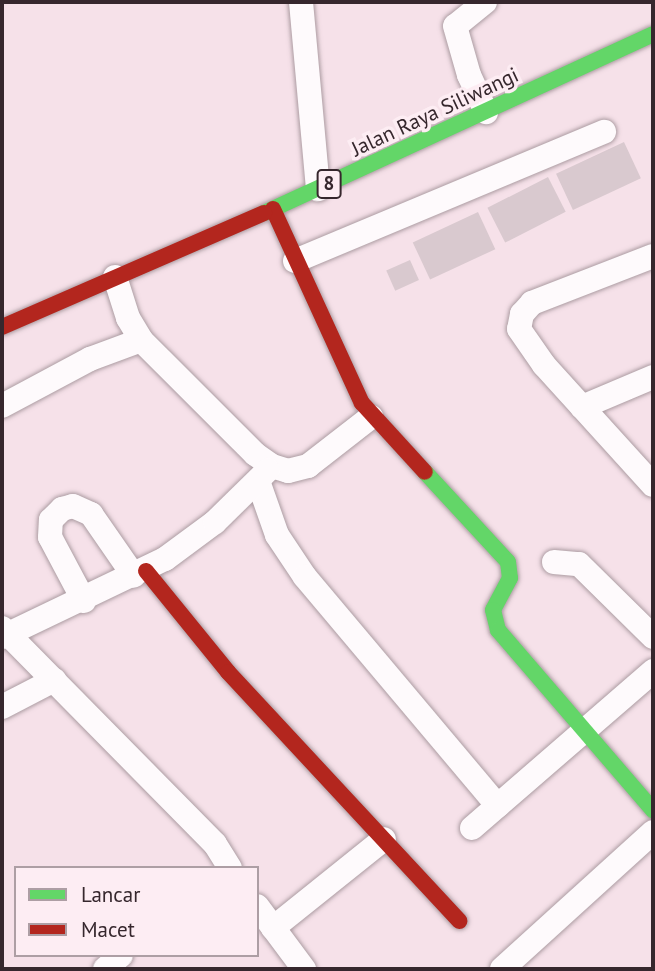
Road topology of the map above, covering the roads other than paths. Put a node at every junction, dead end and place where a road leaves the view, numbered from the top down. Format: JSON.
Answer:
{"nodes":[{"id":1,"x":301,"y":2,"type":"edge"},
{"id":2,"x":485,"y":2,"type":"edge"},
{"id":3,"x":653,"y":34,"type":"edge"},
{"id":4,"x":486,"y":111,"type":"junction"},
{"id":5,"x":604,"y":132,"type":"dead end"},
{"id":6,"x":318,"y":189,"type":"junction"},
{"id":7,"x":273,"y":209,"type":"junction"},
{"id":8,"x":653,"y":256,"type":"edge"},
{"id":9,"x":295,"y":261,"type":"junction"},
{"id":10,"x":116,"y":277,"type":"junction"},
{"id":11,"x":2,"y":327,"type":"edge"},
{"id":12,"x":141,"y":340,"type":"junction"},
{"id":13,"x":653,"y":377,"type":"edge"},
{"id":14,"x":2,"y":406,"type":"edge"},
{"id":15,"x":582,"y":407,"type":"junction"},
{"id":16,"x":371,"y":416,"type":"junction"},
{"id":17,"x":265,"y":473,"type":"junction"},
{"id":18,"x":653,"y":485,"type":"edge"},
{"id":19,"x":554,"y":562,"type":"dead end"},
{"id":20,"x":140,"y":573,"type":"junction"},
{"id":21,"x":84,"y":601,"type":"junction"},
{"id":22,"x":4,"y":633,"type":"edge"},
{"id":23,"x":653,"y":637,"type":"edge"},
{"id":24,"x":653,"y":671,"type":"edge"},
{"id":25,"x":54,"y":680,"type":"junction"},
{"id":26,"x":2,"y":707,"type":"edge"},
{"id":27,"x":585,"y":729,"type":"junction"},
{"id":28,"x":498,"y":806,"type":"junction"},
{"id":29,"x":653,"y":810,"type":"edge"},
{"id":30,"x":472,"y":828,"type":"dead end"},
{"id":31,"x":653,"y":832,"type":"edge"},
{"id":32,"x":384,"y":839,"type":"junction"},
{"id":33,"x":221,"y":864,"type":"edge"},
{"id":34,"x":259,"y":909,"type":"edge"},
{"id":35,"x":459,"y":921,"type":"dead end"},
{"id":36,"x":273,"y":928,"type":"junction"},
{"id":37,"x":119,"y":957,"type":"edge"},
{"id":38,"x":105,"y":969,"type":"edge"},
{"id":39,"x":304,"y":969,"type":"edge"},
{"id":40,"x":502,"y":969,"type":"edge"}],
"edges":[{"from":1,"to":6,"type":"street"},
{"from":2,"to":4,"type":"street"},
{"from":3,"to":4,"type":"main road","name":"Jalan Raya Siliwangi","number":"8"},
{"from":4,"to":6,"type":"main road","name":"Jalan Raya Siliwangi","number":"8"},
{"from":5,"to":9,"type":"street"},
{"from":6,"to":7,"type":"main road","name":"Jalan Raya Siliwangi","number":"8"},
{"from":7,"to":9,"type":"main road"},
{"from":7,"to":10,"type":"main road","name":"Jalan Raya Siliwangi","number":"8"},
{"from":8,"to":15,"type":"street"},
{"from":9,"to":16,"type":"main road"},
{"from":10,"to":11,"type":"main road","name":"Jalan Raya Siliwangi","number":"8"},
{"from":10,"to":12,"type":"street"},
{"from":12,"to":14,"type":"street"},
{"from":12,"to":17,"type":"street"},
{"from":13,"to":15,"type":"street"},
{"from":15,"to":18,"type":"street"},
{"from":16,"to":17,"type":"street"},
{"from":16,"to":27,"type":"main road"},
{"from":17,"to":20,"type":"street"},
{"from":17,"to":28,"type":"street"},
{"from":19,"to":23,"type":"street"},
{"from":20,"to":21,"type":"street"},
{"from":20,"to":21,"type":"street"},
{"from":20,"to":32,"type":"main road"},
{"from":21,"to":22,"type":"street"},
{"from":22,"to":25,"type":"street"},
{"from":24,"to":27,"type":"street"},
{"from":25,"to":26,"type":"street"},
{"from":25,"to":33,"type":"street"},
{"from":27,"to":28,"type":"street"},
{"from":27,"to":29,"type":"main road"},
{"from":28,"to":30,"type":"street"},
{"from":31,"to":40,"type":"street"},
{"from":32,"to":35,"type":"main road"},
{"from":32,"to":36,"type":"street"},
{"from":34,"to":36,"type":"street"},
{"from":36,"to":39,"type":"street"},
{"from":37,"to":38,"type":"street"}]}
